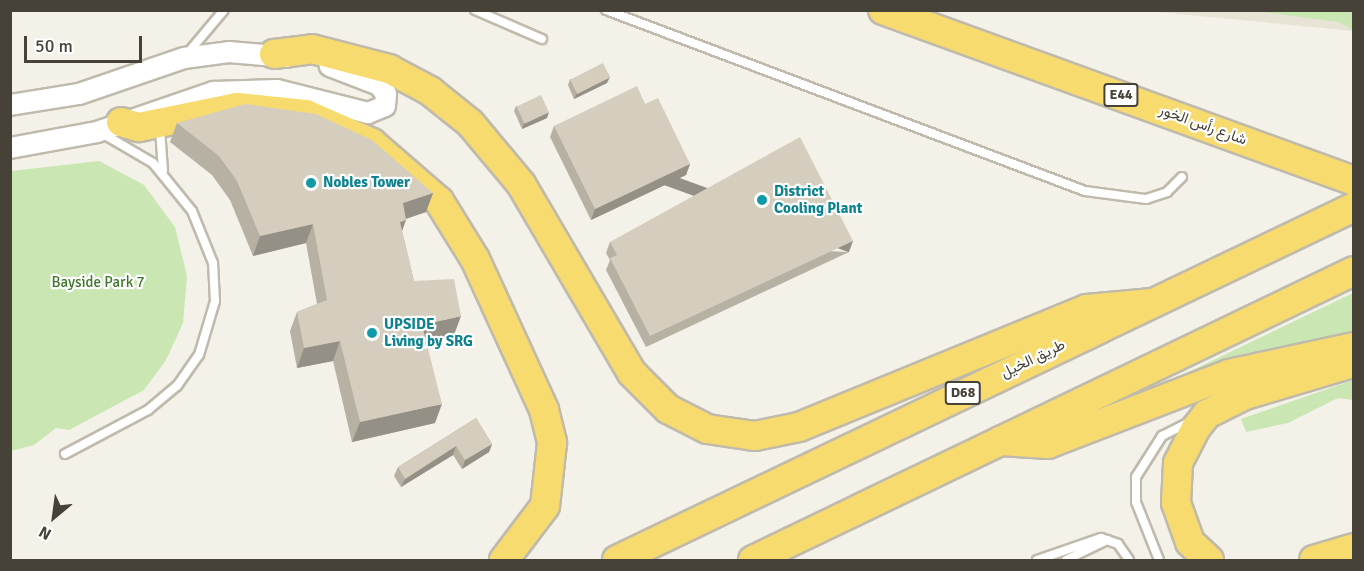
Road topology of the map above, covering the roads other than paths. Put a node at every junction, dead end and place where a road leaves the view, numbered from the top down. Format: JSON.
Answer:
{"nodes":[{"id":1,"x":224,"y":10,"type":"edge"},
{"id":2,"x":475,"y":10,"type":"edge"},
{"id":3,"x":606,"y":10,"type":"edge"},
{"id":4,"x":884,"y":11,"type":"edge"},
{"id":5,"x":542,"y":39,"type":"dead end"},
{"id":6,"x":274,"y":54,"type":"junction"},
{"id":7,"x":184,"y":58,"type":"junction"},
{"id":8,"x":10,"y":105,"type":"edge"},
{"id":9,"x":163,"y":120,"type":"junction"},
{"id":10,"x":109,"y":127,"type":"junction"},
{"id":11,"x":10,"y":148,"type":"edge"},
{"id":12,"x":165,"y":175,"type":"junction"},
{"id":13,"x":1182,"y":177,"type":"dead end"},
{"id":14,"x":1353,"y":180,"type":"edge"},
{"id":15,"x":1353,"y":207,"type":"edge"},
{"id":16,"x":1353,"y":271,"type":"edge"},
{"id":17,"x":1150,"y":303,"type":"junction"},
{"id":18,"x":1353,"y":347,"type":"edge"},
{"id":19,"x":1353,"y":363,"type":"edge"},
{"id":20,"x":1207,"y":414,"type":"junction"},
{"id":21,"x":1000,"y":441,"type":"junction"},
{"id":22,"x":65,"y":454,"type":"dead end"},
{"id":23,"x":1108,"y":539,"type":"junction"},
{"id":24,"x":1353,"y":548,"type":"edge"},
{"id":25,"x":504,"y":561,"type":"edge"},
{"id":26,"x":617,"y":561,"type":"edge"},
{"id":27,"x":753,"y":561,"type":"edge"},
{"id":28,"x":1037,"y":561,"type":"edge"},
{"id":29,"x":1066,"y":561,"type":"edge"},
{"id":30,"x":1129,"y":561,"type":"edge"},
{"id":31,"x":1159,"y":561,"type":"edge"},
{"id":32,"x":1209,"y":561,"type":"edge"},
{"id":33,"x":1314,"y":561,"type":"edge"}],
"edges":[{"from":1,"to":7,"type":"lane"},
{"from":2,"to":5,"type":"lane"},
{"from":3,"to":13,"type":"lane"},
{"from":4,"to":14,"type":"highway","name":"شارع رأس الخور","number":"E44"},
{"from":6,"to":7,"type":"street"},
{"from":6,"to":10,"type":"street"},
{"from":6,"to":17,"type":"highway"},
{"from":7,"to":8,"type":"street"},
{"from":9,"to":10,"type":"highway"},
{"from":9,"to":12,"type":"lane"},
{"from":9,"to":25,"type":"highway"},
{"from":10,"to":11,"type":"street"},
{"from":10,"to":12,"type":"lane"},
{"from":12,"to":22,"type":"lane"},
{"from":15,"to":17,"type":"highway","name":"طريق الخيل","number":"D68"},
{"from":16,"to":21,"type":"highway"},
{"from":17,"to":26,"type":"highway","name":"طريق الخيل","number":"D68"},
{"from":18,"to":21,"type":"highway"},
{"from":19,"to":20,"type":"highway"},
{"from":20,"to":31,"type":"lane"},
{"from":20,"to":32,"type":"highway"},
{"from":21,"to":27,"type":"highway"},
{"from":23,"to":28,"type":"lane"},
{"from":23,"to":29,"type":"lane"},
{"from":23,"to":30,"type":"lane"},
{"from":24,"to":33,"type":"highway"}]}
